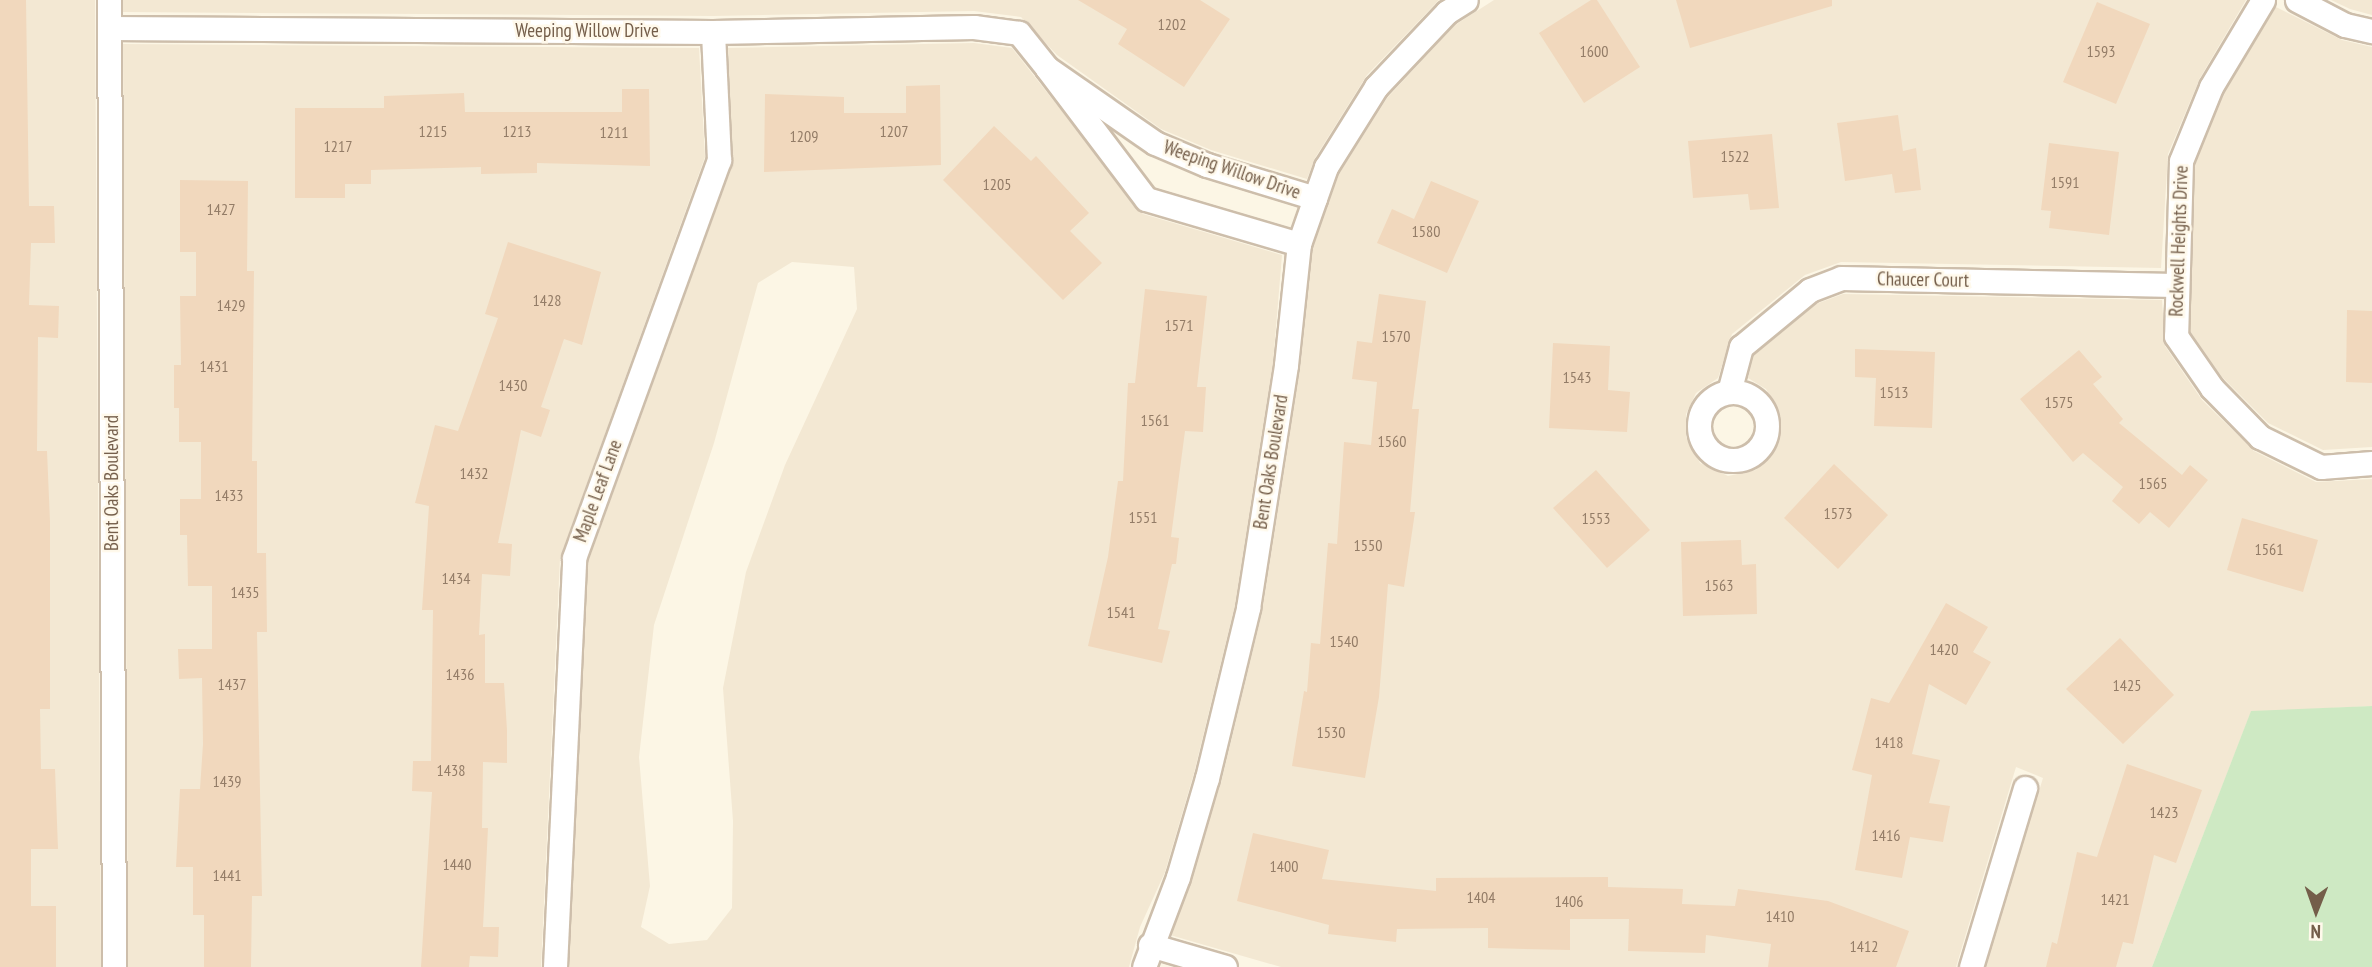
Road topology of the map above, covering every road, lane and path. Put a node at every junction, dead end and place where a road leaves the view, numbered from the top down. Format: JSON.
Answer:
{"nodes":[{"id":1,"x":109,"y":0,"type":"edge"},
{"id":2,"x":1466,"y":0,"type":"edge"},
{"id":3,"x":2263,"y":0,"type":"edge"},
{"id":4,"x":2297,"y":0,"type":"edge"},
{"id":5,"x":109,"y":28,"type":"junction"},
{"id":6,"x":2372,"y":31,"type":"edge"},
{"id":7,"x":713,"y":32,"type":"junction"},
{"id":8,"x":1048,"y":68,"type":"junction"},
{"id":9,"x":1315,"y":198,"type":"junction"},
{"id":10,"x":1299,"y":244,"type":"junction"},
{"id":11,"x":2175,"y":285,"type":"junction"},
{"id":12,"x":1729,"y":391,"type":"dead end"},
{"id":13,"x":2372,"y":463,"type":"edge"},
{"id":14,"x":2025,"y":788,"type":"dead end"},
{"id":15,"x":1147,"y":956,"type":"edge"},
{"id":16,"x":114,"y":967,"type":"edge"},
{"id":17,"x":555,"y":967,"type":"edge"},
{"id":18,"x":1225,"y":967,"type":"edge"},
{"id":19,"x":1971,"y":967,"type":"edge"}],
"edges":[{"from":1,"to":5,"type":"street","name":"Bent Oaks Boulevard"},
{"from":2,"to":9,"type":"street","name":"Bent Oaks Boulevard"},
{"from":3,"to":11,"type":"street","name":"Rockwell Heights Drive"},
{"from":4,"to":6,"type":"street"},
{"from":5,"to":7,"type":"street","name":"Weeping Willow Drive"},
{"from":5,"to":16,"type":"street","name":"Bent Oaks Boulevard"},
{"from":7,"to":8,"type":"street","name":"Weeping Willow Drive"},
{"from":7,"to":17,"type":"street","name":"Maple Leaf Lane"},
{"from":8,"to":9,"type":"street","name":"Weeping Willow Drive"},
{"from":8,"to":10,"type":"street","name":"Weeping Willow Drive"},
{"from":9,"to":10,"type":"street","name":"Bent Oaks Boulevard"},
{"from":10,"to":15,"type":"street","name":"Bent Oaks Boulevard"},
{"from":11,"to":12,"type":"street","name":"Chaucer Court"},
{"from":11,"to":13,"type":"street","name":"Rockwell Heights Drive"},
{"from":14,"to":19,"type":"street"},
{"from":15,"to":18,"type":"street"}]}
